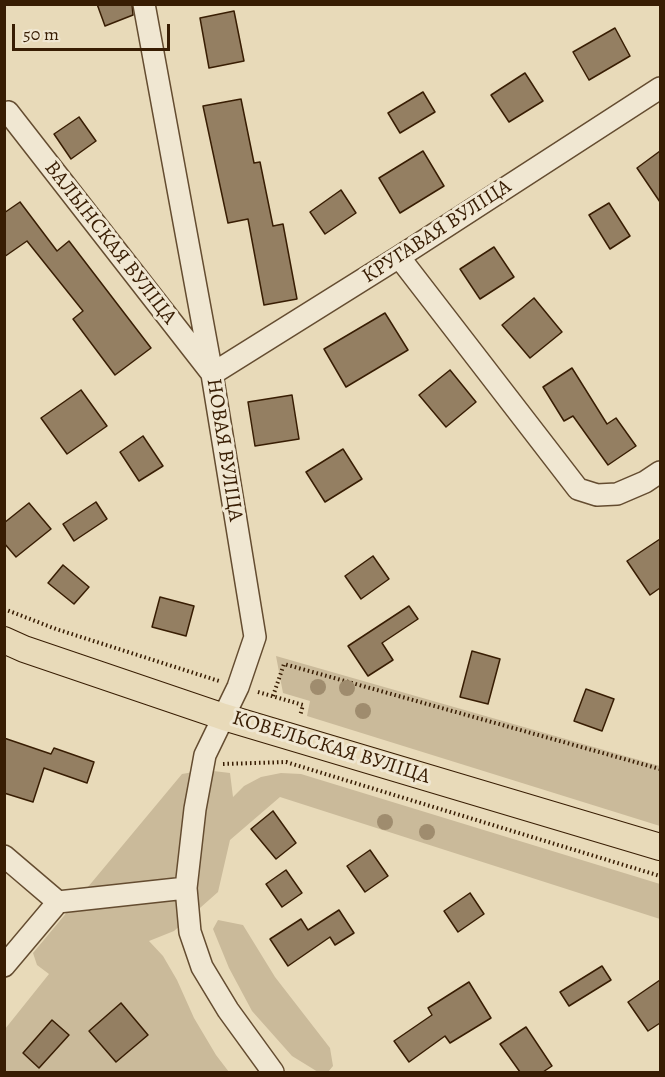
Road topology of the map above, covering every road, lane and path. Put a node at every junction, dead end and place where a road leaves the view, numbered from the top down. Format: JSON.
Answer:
{"nodes":[{"id":1,"x":144,"y":4,"type":"edge"},
{"id":2,"x":660,"y":88,"type":"edge"},
{"id":3,"x":8,"y":112,"type":"dead end"},
{"id":4,"x":399,"y":257,"type":"junction"},
{"id":5,"x":212,"y":374,"type":"junction"},
{"id":6,"x":660,"y":472,"type":"edge"},
{"id":7,"x":4,"y":609,"type":"edge"},
{"id":8,"x":4,"y":640,"type":"edge"},
{"id":9,"x":238,"y":687,"type":"junction"},
{"id":10,"x":273,"y":696,"type":"junction"},
{"id":11,"x":224,"y":717,"type":"junction"},
{"id":12,"x":294,"y":737,"type":"junction"},
{"id":13,"x":286,"y":762,"type":"junction"},
{"id":14,"x":204,"y":764,"type":"junction"},
{"id":15,"x":660,"y":769,"type":"edge"},
{"id":16,"x":660,"y":847,"type":"edge"},
{"id":17,"x":4,"y":856,"type":"edge"},
{"id":18,"x":660,"y":876,"type":"edge"},
{"id":19,"x":186,"y":888,"type":"junction"},
{"id":20,"x":58,"y":902,"type":"junction"},
{"id":21,"x":4,"y":966,"type":"edge"},
{"id":22,"x":273,"y":1072,"type":"edge"}],
"edges":[{"from":1,"to":5,"type":"street","name":"НОВАЯ ВУЛІЦА"},
{"from":2,"to":4,"type":"street","name":"КРУГАВАЯ ВУЛІЦА"},
{"from":3,"to":5,"type":"street","name":"ВАЛЫНСКАЯ ВУЛІЦА"},
{"from":4,"to":5,"type":"street","name":"КРУГАВАЯ ВУЛІЦА"},
{"from":4,"to":6,"type":"street"},
{"from":5,"to":9,"type":"street","name":"НОВАЯ ВУЛІЦА"},
{"from":7,"to":9,"type":"path"},
{"from":8,"to":11,"type":"main road","name":"КОВЕЛЬСКАЯ ВУЛІЦА"},
{"from":9,"to":10,"type":"path"},
{"from":9,"to":11,"type":"street","name":"НОВАЯ ВУЛІЦА"},
{"from":10,"to":12,"type":"path"},
{"from":10,"to":15,"type":"path"},
{"from":11,"to":12,"type":"main road","name":"КОВЕЛЬСКАЯ ВУЛІЦА"},
{"from":11,"to":14,"type":"street","name":"НОВАЯ ВУЛІЦА"},
{"from":12,"to":13,"type":"path"},
{"from":12,"to":16,"type":"main road","name":"КОВЕЛЬСКАЯ ВУЛІЦА"},
{"from":13,"to":14,"type":"path"},
{"from":13,"to":18,"type":"path"},
{"from":14,"to":19,"type":"street","name":"НОВАЯ ВУЛІЦА"},
{"from":17,"to":20,"type":"street"},
{"from":19,"to":20,"type":"street"},
{"from":19,"to":22,"type":"street","name":"НОВАЯ ВУЛІЦА"},
{"from":20,"to":21,"type":"street"}]}
